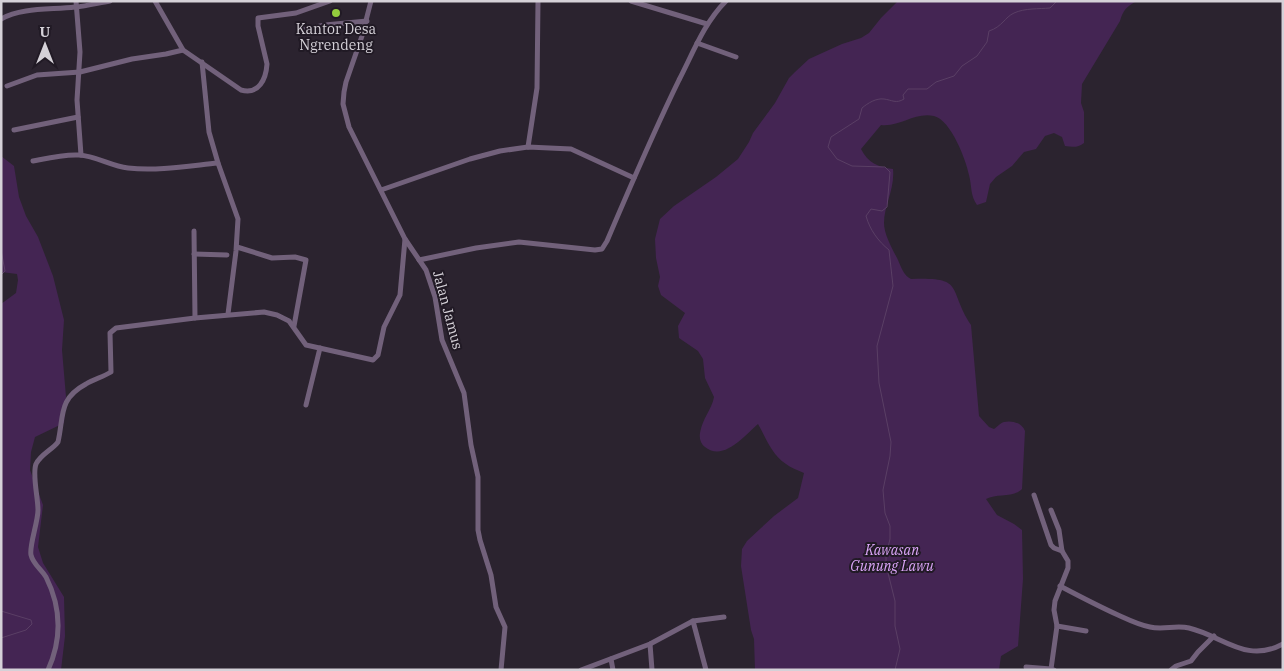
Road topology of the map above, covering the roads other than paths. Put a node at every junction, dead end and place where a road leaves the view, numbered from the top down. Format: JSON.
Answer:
{"nodes":[{"id":1,"x":110,"y":1,"type":"edge"},
{"id":2,"x":155,"y":1,"type":"edge"},
{"id":3,"x":330,"y":1,"type":"edge"},
{"id":4,"x":372,"y":1,"type":"edge"},
{"id":5,"x":538,"y":1,"type":"edge"},
{"id":6,"x":630,"y":1,"type":"edge"},
{"id":7,"x":726,"y":1,"type":"edge"},
{"id":8,"x":76,"y":4,"type":"edge"},
{"id":9,"x":1,"y":19,"type":"edge"},
{"id":10,"x":367,"y":21,"type":"junction"},
{"id":11,"x":707,"y":24,"type":"junction"},
{"id":12,"x":302,"y":30,"type":"dead end"},
{"id":13,"x":697,"y":43,"type":"junction"},
{"id":14,"x":183,"y":50,"type":"junction"},
{"id":15,"x":736,"y":57,"type":"dead end"},
{"id":16,"x":202,"y":62,"type":"junction"},
{"id":17,"x":80,"y":72,"type":"junction"},
{"id":18,"x":7,"y":86,"type":"dead end"},
{"id":19,"x":78,"y":117,"type":"junction"},
{"id":20,"x":14,"y":130,"type":"dead end"},
{"id":21,"x":528,"y":148,"type":"junction"},
{"id":22,"x":81,"y":155,"type":"junction"},
{"id":23,"x":33,"y":161,"type":"dead end"},
{"id":24,"x":218,"y":163,"type":"junction"},
{"id":25,"x":634,"y":178,"type":"junction"},
{"id":26,"x":381,"y":190,"type":"junction"},
{"id":27,"x":194,"y":231,"type":"dead end"},
{"id":28,"x":405,"y":239,"type":"junction"},
{"id":29,"x":236,"y":247,"type":"junction"},
{"id":30,"x":194,"y":254,"type":"junction"},
{"id":31,"x":227,"y":255,"type":"dead end"},
{"id":32,"x":419,"y":260,"type":"junction"},
{"id":33,"x":228,"y":314,"type":"junction"},
{"id":34,"x":194,"y":318,"type":"junction"},
{"id":35,"x":294,"y":326,"type":"junction"},
{"id":36,"x":320,"y":348,"type":"junction"},
{"id":37,"x":306,"y":405,"type":"dead end"},
{"id":38,"x":1034,"y":495,"type":"dead end"},
{"id":39,"x":1051,"y":510,"type":"dead end"},
{"id":40,"x":1062,"y":551,"type":"junction"},
{"id":41,"x":1060,"y":586,"type":"junction"},
{"id":42,"x":724,"y":617,"type":"dead end"},
{"id":43,"x":693,"y":621,"type":"junction"},
{"id":44,"x":1058,"y":626,"type":"junction"},
{"id":45,"x":1086,"y":631,"type":"dead end"},
{"id":46,"x":1214,"y":636,"type":"junction"},
{"id":47,"x":650,"y":644,"type":"junction"},
{"id":48,"x":1283,"y":644,"type":"edge"},
{"id":49,"x":611,"y":659,"type":"junction"},
{"id":50,"x":1026,"y":667,"type":"dead end"},
{"id":51,"x":1053,"y":669,"type":"edge"},
{"id":52,"x":48,"y":670,"type":"edge"},
{"id":53,"x":501,"y":670,"type":"edge"},
{"id":54,"x":581,"y":670,"type":"edge"},
{"id":55,"x":613,"y":670,"type":"edge"},
{"id":56,"x":652,"y":670,"type":"edge"},
{"id":57,"x":706,"y":670,"type":"edge"},
{"id":58,"x":1172,"y":670,"type":"edge"}],
"edges":[{"from":1,"to":8,"type":"street"},
{"from":2,"to":14,"type":"street"},
{"from":3,"to":16,"type":"street"},
{"from":4,"to":10,"type":"street","name":"Jalan Jamus"},
{"from":5,"to":21,"type":"street"},
{"from":6,"to":11,"type":"street"},
{"from":7,"to":11,"type":"street"},
{"from":8,"to":9,"type":"street"},
{"from":8,"to":17,"type":"street"},
{"from":10,"to":12,"type":"street"},
{"from":10,"to":26,"type":"street","name":"Jalan Jamus"},
{"from":11,"to":13,"type":"street"},
{"from":13,"to":15,"type":"street"},
{"from":13,"to":25,"type":"street"},
{"from":14,"to":16,"type":"street"},
{"from":14,"to":17,"type":"street"},
{"from":16,"to":24,"type":"street"},
{"from":17,"to":18,"type":"street"},
{"from":17,"to":19,"type":"street"},
{"from":19,"to":20,"type":"street"},
{"from":19,"to":22,"type":"street"},
{"from":21,"to":25,"type":"street"},
{"from":21,"to":26,"type":"street"},
{"from":22,"to":23,"type":"street"},
{"from":22,"to":24,"type":"street"},
{"from":24,"to":29,"type":"street"},
{"from":25,"to":32,"type":"street"},
{"from":26,"to":28,"type":"street","name":"Jalan Jamus"},
{"from":27,"to":30,"type":"street"},
{"from":28,"to":32,"type":"street","name":"Jalan Jamus"},
{"from":28,"to":36,"type":"street"},
{"from":29,"to":33,"type":"street"},
{"from":29,"to":35,"type":"street"},
{"from":30,"to":31,"type":"street"},
{"from":30,"to":34,"type":"street"},
{"from":32,"to":53,"type":"street","name":"Jalan Jamus"},
{"from":33,"to":34,"type":"street"},
{"from":33,"to":35,"type":"street"},
{"from":34,"to":52,"type":"street"},
{"from":35,"to":36,"type":"street"},
{"from":36,"to":37,"type":"street"},
{"from":38,"to":40,"type":"street"},
{"from":39,"to":40,"type":"street"},
{"from":40,"to":41,"type":"street"},
{"from":41,"to":44,"type":"street"},
{"from":41,"to":46,"type":"street"},
{"from":42,"to":43,"type":"street"},
{"from":43,"to":47,"type":"street"},
{"from":43,"to":57,"type":"street"},
{"from":44,"to":45,"type":"street"},
{"from":44,"to":51,"type":"street"},
{"from":46,"to":48,"type":"street"},
{"from":46,"to":58,"type":"street"},
{"from":47,"to":49,"type":"street"},
{"from":47,"to":56,"type":"street"},
{"from":49,"to":54,"type":"street"},
{"from":49,"to":55,"type":"street"},
{"from":50,"to":51,"type":"street"}]}
